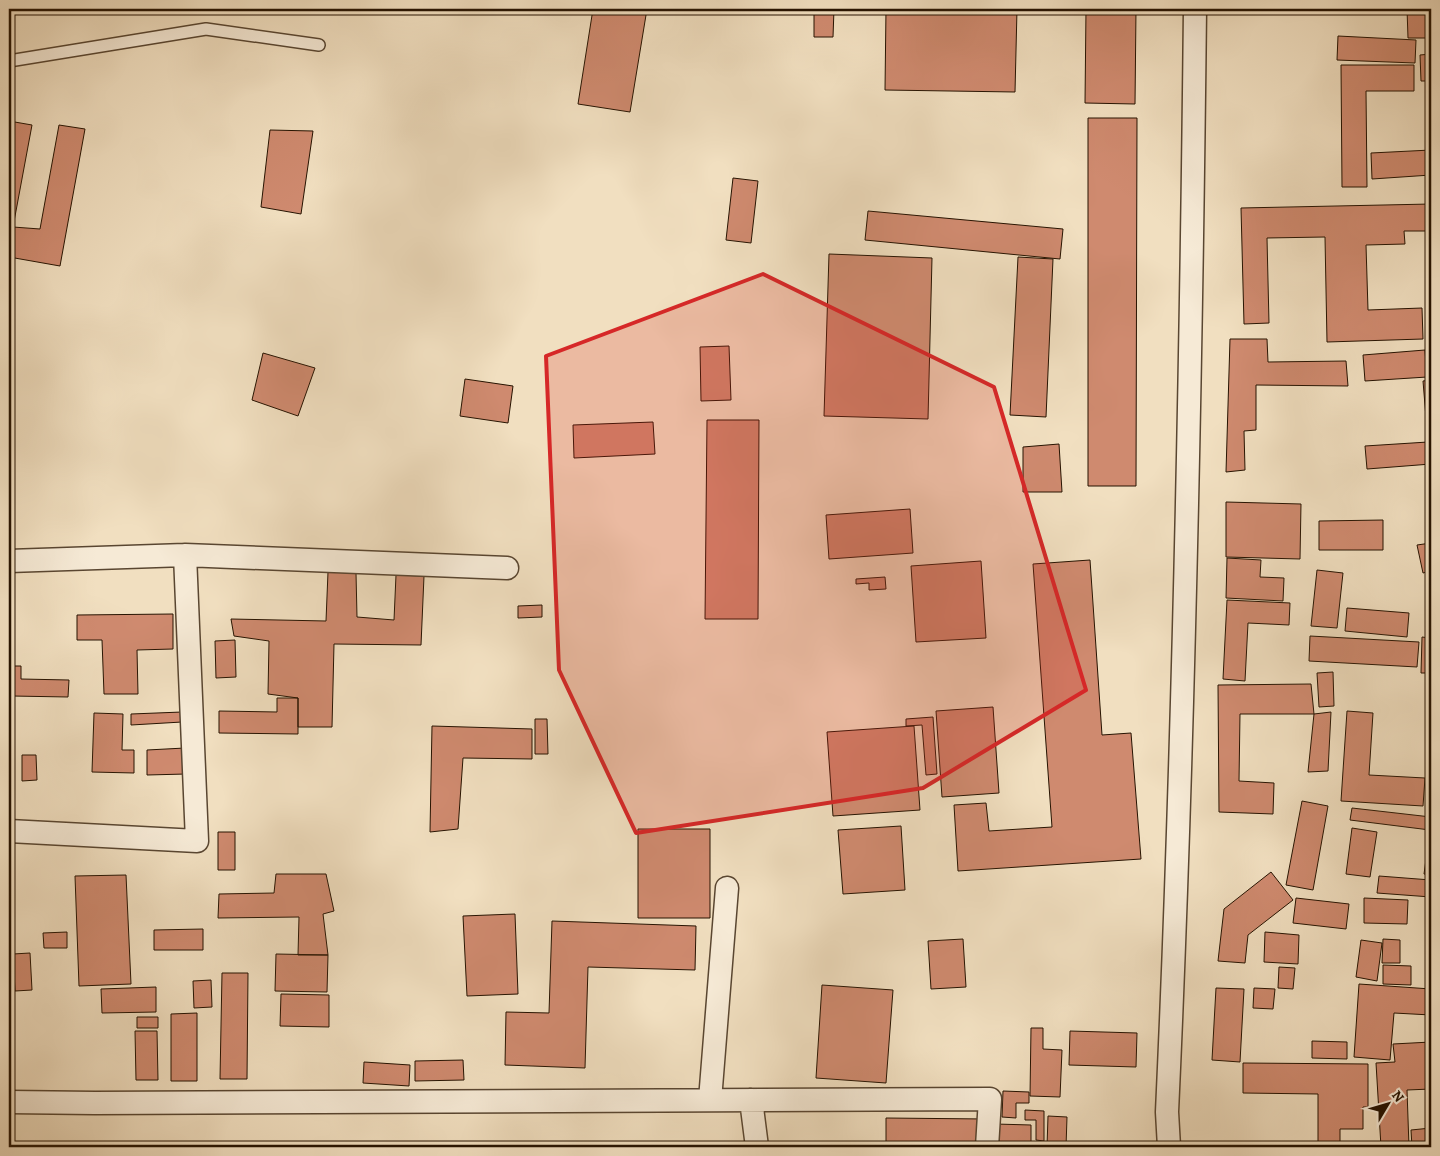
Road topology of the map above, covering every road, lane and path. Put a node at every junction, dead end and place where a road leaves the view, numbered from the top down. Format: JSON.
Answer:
{"nodes":[{"id":1,"x":1195,"y":9,"type":"edge"},
{"id":2,"x":319,"y":45,"type":"dead end"},
{"id":3,"x":9,"y":61,"type":"edge"},
{"id":4,"x":185,"y":555,"type":"junction"},
{"id":5,"x":9,"y":561,"type":"edge"},
{"id":6,"x":507,"y":568,"type":"dead end"},
{"id":7,"x":9,"y":831,"type":"edge"},
{"id":8,"x":727,"y":888,"type":"dead end"},
{"id":9,"x":710,"y":1100,"type":"junction"},
{"id":10,"x":751,"y":1100,"type":"junction"},
{"id":11,"x":9,"y":1102,"type":"edge"},
{"id":12,"x":758,"y":1147,"type":"edge"},
{"id":13,"x":987,"y":1147,"type":"edge"},
{"id":14,"x":1169,"y":1147,"type":"edge"}],
"edges":[{"from":1,"to":14,"type":"street"},
{"from":2,"to":3,"type":"lane"},
{"from":4,"to":5,"type":"street"},
{"from":4,"to":6,"type":"street"},
{"from":4,"to":7,"type":"street"},
{"from":8,"to":9,"type":"street"},
{"from":9,"to":10,"type":"street"},
{"from":9,"to":11,"type":"street"},
{"from":10,"to":12,"type":"street"},
{"from":10,"to":13,"type":"street"}]}
